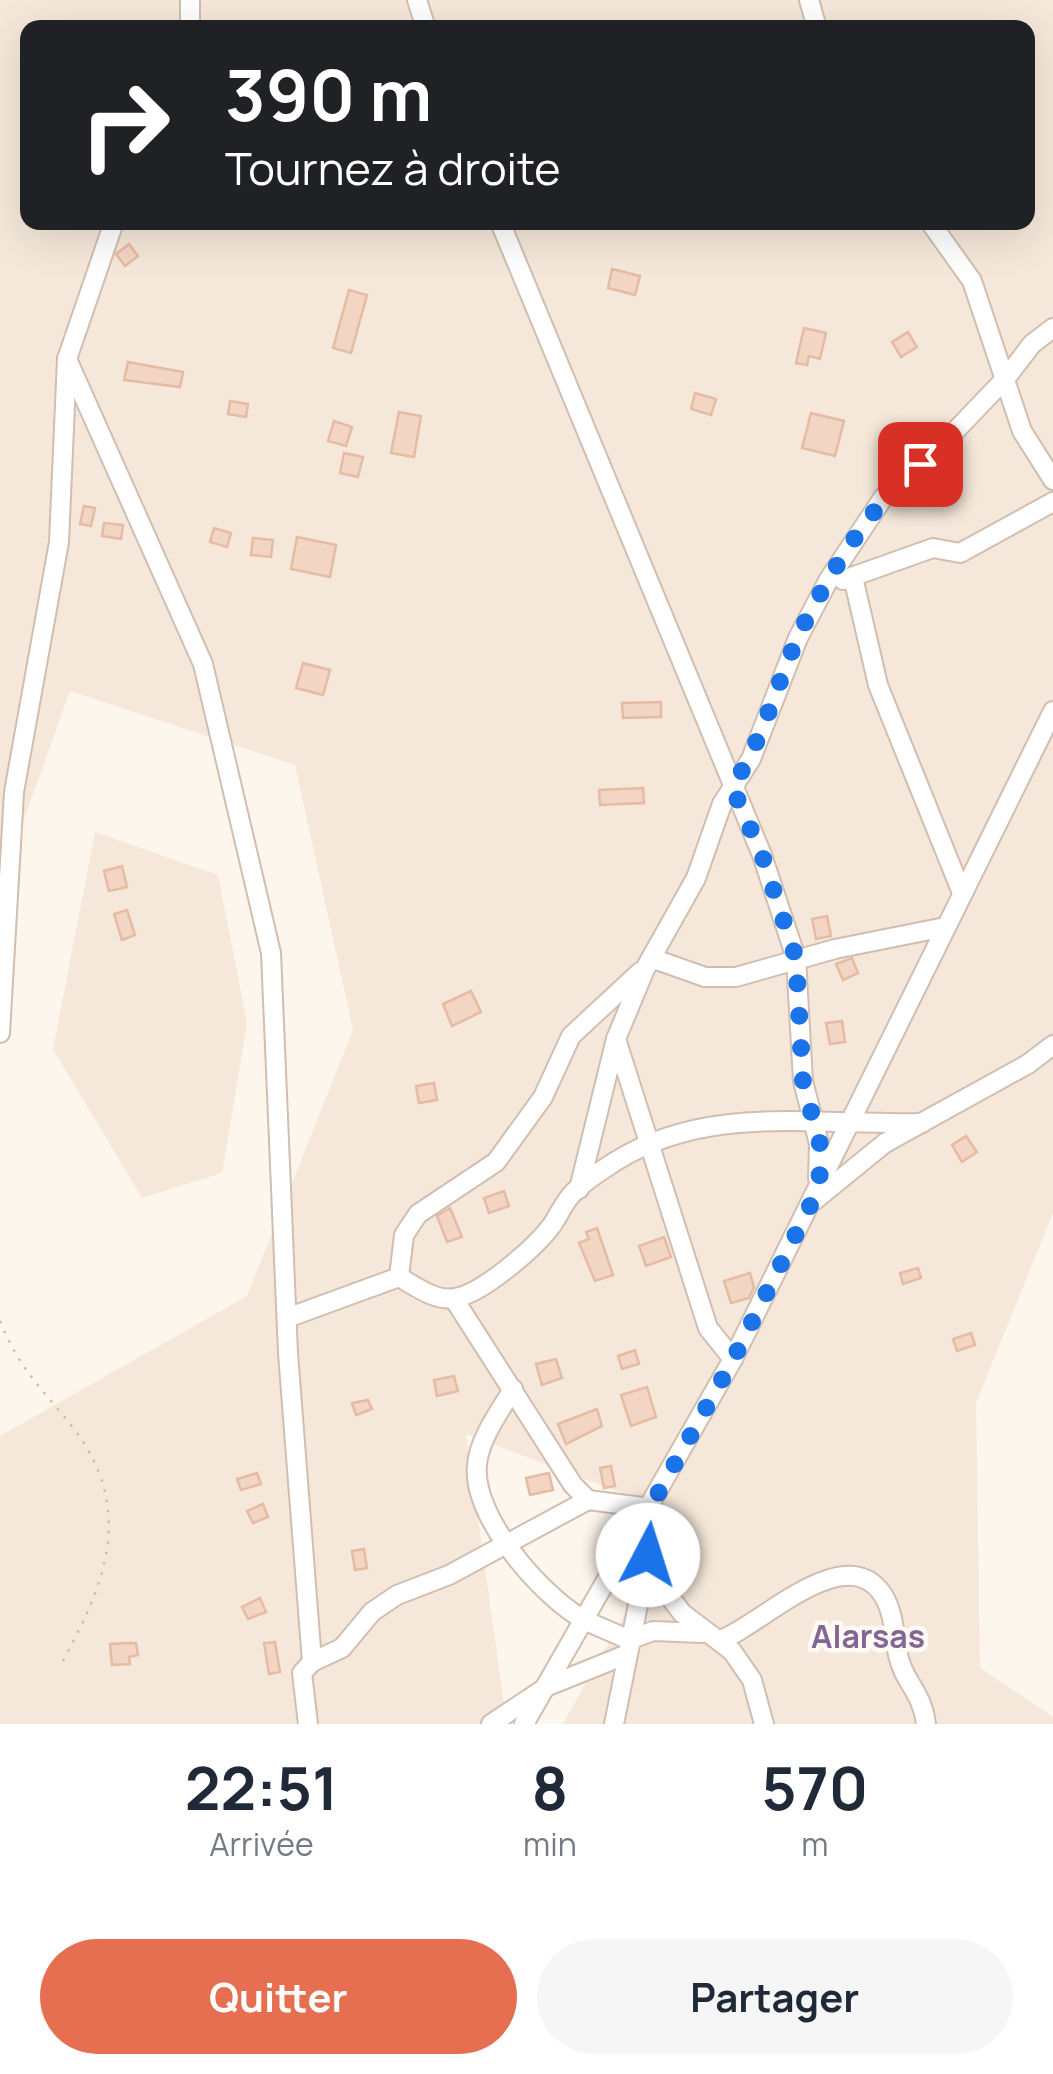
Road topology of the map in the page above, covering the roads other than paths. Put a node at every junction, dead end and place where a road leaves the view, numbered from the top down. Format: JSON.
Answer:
{"nodes":[{"id":1,"x":111,"y":230,"type":"edge"},
{"id":2,"x":503,"y":230,"type":"edge"},
{"id":3,"x":936,"y":230,"type":"edge"},
{"id":4,"x":1053,"y":328,"type":"edge"},
{"id":5,"x":67,"y":359,"type":"junction"},
{"id":6,"x":1006,"y":378,"type":"junction"},
{"id":7,"x":1053,"y":480,"type":"edge"},
{"id":8,"x":1053,"y":502,"type":"edge"},
{"id":9,"x":854,"y":577,"type":"junction"},
{"id":10,"x":827,"y":584,"type":"junction"},
{"id":11,"x":1053,"y":711,"type":"edge"},
{"id":12,"x":732,"y":787,"type":"junction"},
{"id":13,"x":962,"y":893,"type":"junction"},
{"id":14,"x":945,"y":928,"type":"junction"},
{"id":15,"x":796,"y":958,"type":"junction"},
{"id":16,"x":648,"y":963,"type":"junction"},
{"id":17,"x":0,"y":1033,"type":"edge"},
{"id":18,"x":616,"y":1039,"type":"junction"},
{"id":19,"x":1053,"y":1045,"type":"edge"},
{"id":20,"x":814,"y":1123,"type":"junction"},
{"id":21,"x":922,"y":1123,"type":"junction"},
{"id":22,"x":849,"y":1125,"type":"junction"},
{"id":23,"x":652,"y":1145,"type":"junction"},
{"id":24,"x":578,"y":1189,"type":"junction"},
{"id":25,"x":811,"y":1204,"type":"junction"},
{"id":26,"x":399,"y":1277,"type":"junction"},
{"id":27,"x":454,"y":1299,"type":"junction"},
{"id":28,"x":286,"y":1318,"type":"junction"},
{"id":29,"x":733,"y":1360,"type":"junction"},
{"id":30,"x":513,"y":1389,"type":"junction"},
{"id":31,"x":588,"y":1500,"type":"junction"},
{"id":32,"x":650,"y":1508,"type":"junction"},
{"id":33,"x":506,"y":1542,"type":"junction"},
{"id":34,"x":648,"y":1555,"type":"junction"},
{"id":35,"x":585,"y":1620,"type":"junction"},
{"id":36,"x":712,"y":1636,"type":"junction"},
{"id":37,"x":627,"y":1648,"type":"junction"},
{"id":38,"x":312,"y":1662,"type":"junction"},
{"id":39,"x":548,"y":1686,"type":"junction"},
{"id":40,"x":308,"y":1724,"type":"edge"},
{"id":41,"x":492,"y":1724,"type":"edge"},
{"id":42,"x":524,"y":1724,"type":"edge"},
{"id":43,"x":614,"y":1724,"type":"edge"},
{"id":44,"x":764,"y":1724,"type":"edge"},
{"id":45,"x":926,"y":1724,"type":"edge"}],
"edges":[{"from":1,"to":5,"type":"street"},
{"from":2,"to":12,"type":"street"},
{"from":3,"to":6,"type":"street"},
{"from":4,"to":6,"type":"street"},
{"from":5,"to":17,"type":"street"},
{"from":5,"to":28,"type":"street"},
{"from":6,"to":7,"type":"street"},
{"from":6,"to":10,"type":"street"},
{"from":8,"to":9,"type":"street"},
{"from":9,"to":10,"type":"street"},
{"from":9,"to":13,"type":"street"},
{"from":10,"to":12,"type":"street"},
{"from":11,"to":13,"type":"street"},
{"from":12,"to":15,"type":"street"},
{"from":12,"to":16,"type":"street"},
{"from":13,"to":14,"type":"street"},
{"from":14,"to":15,"type":"street"},
{"from":14,"to":22,"type":"street"},
{"from":15,"to":16,"type":"street"},
{"from":15,"to":20,"type":"street"},
{"from":16,"to":18,"type":"street"},
{"from":16,"to":26,"type":"street"},
{"from":18,"to":23,"type":"street"},
{"from":18,"to":24,"type":"street"},
{"from":19,"to":21,"type":"street"},
{"from":20,"to":22,"type":"street"},
{"from":20,"to":23,"type":"street"},
{"from":20,"to":25,"type":"street"},
{"from":21,"to":22,"type":"street"},
{"from":21,"to":25,"type":"street"},
{"from":22,"to":25,"type":"street"},
{"from":23,"to":24,"type":"street"},
{"from":23,"to":29,"type":"street"},
{"from":24,"to":27,"type":"street"},
{"from":25,"to":29,"type":"street"},
{"from":26,"to":27,"type":"street"},
{"from":26,"to":28,"type":"street"},
{"from":27,"to":30,"type":"street"},
{"from":28,"to":38,"type":"street"},
{"from":29,"to":32,"type":"street"},
{"from":30,"to":31,"type":"street"},
{"from":30,"to":33,"type":"street"},
{"from":31,"to":32,"type":"street"},
{"from":31,"to":33,"type":"street"},
{"from":32,"to":34,"type":"street"},
{"from":32,"to":35,"type":"street"},
{"from":33,"to":35,"type":"street"},
{"from":33,"to":38,"type":"street"},
{"from":34,"to":36,"type":"street"},
{"from":34,"to":37,"type":"street"},
{"from":35,"to":37,"type":"street"},
{"from":35,"to":39,"type":"street"},
{"from":36,"to":37,"type":"street"},
{"from":36,"to":44,"type":"street"},
{"from":36,"to":45,"type":"street"},
{"from":37,"to":39,"type":"street"},
{"from":37,"to":43,"type":"street"},
{"from":38,"to":40,"type":"street"},
{"from":39,"to":41,"type":"street"},
{"from":39,"to":42,"type":"street"}]}
